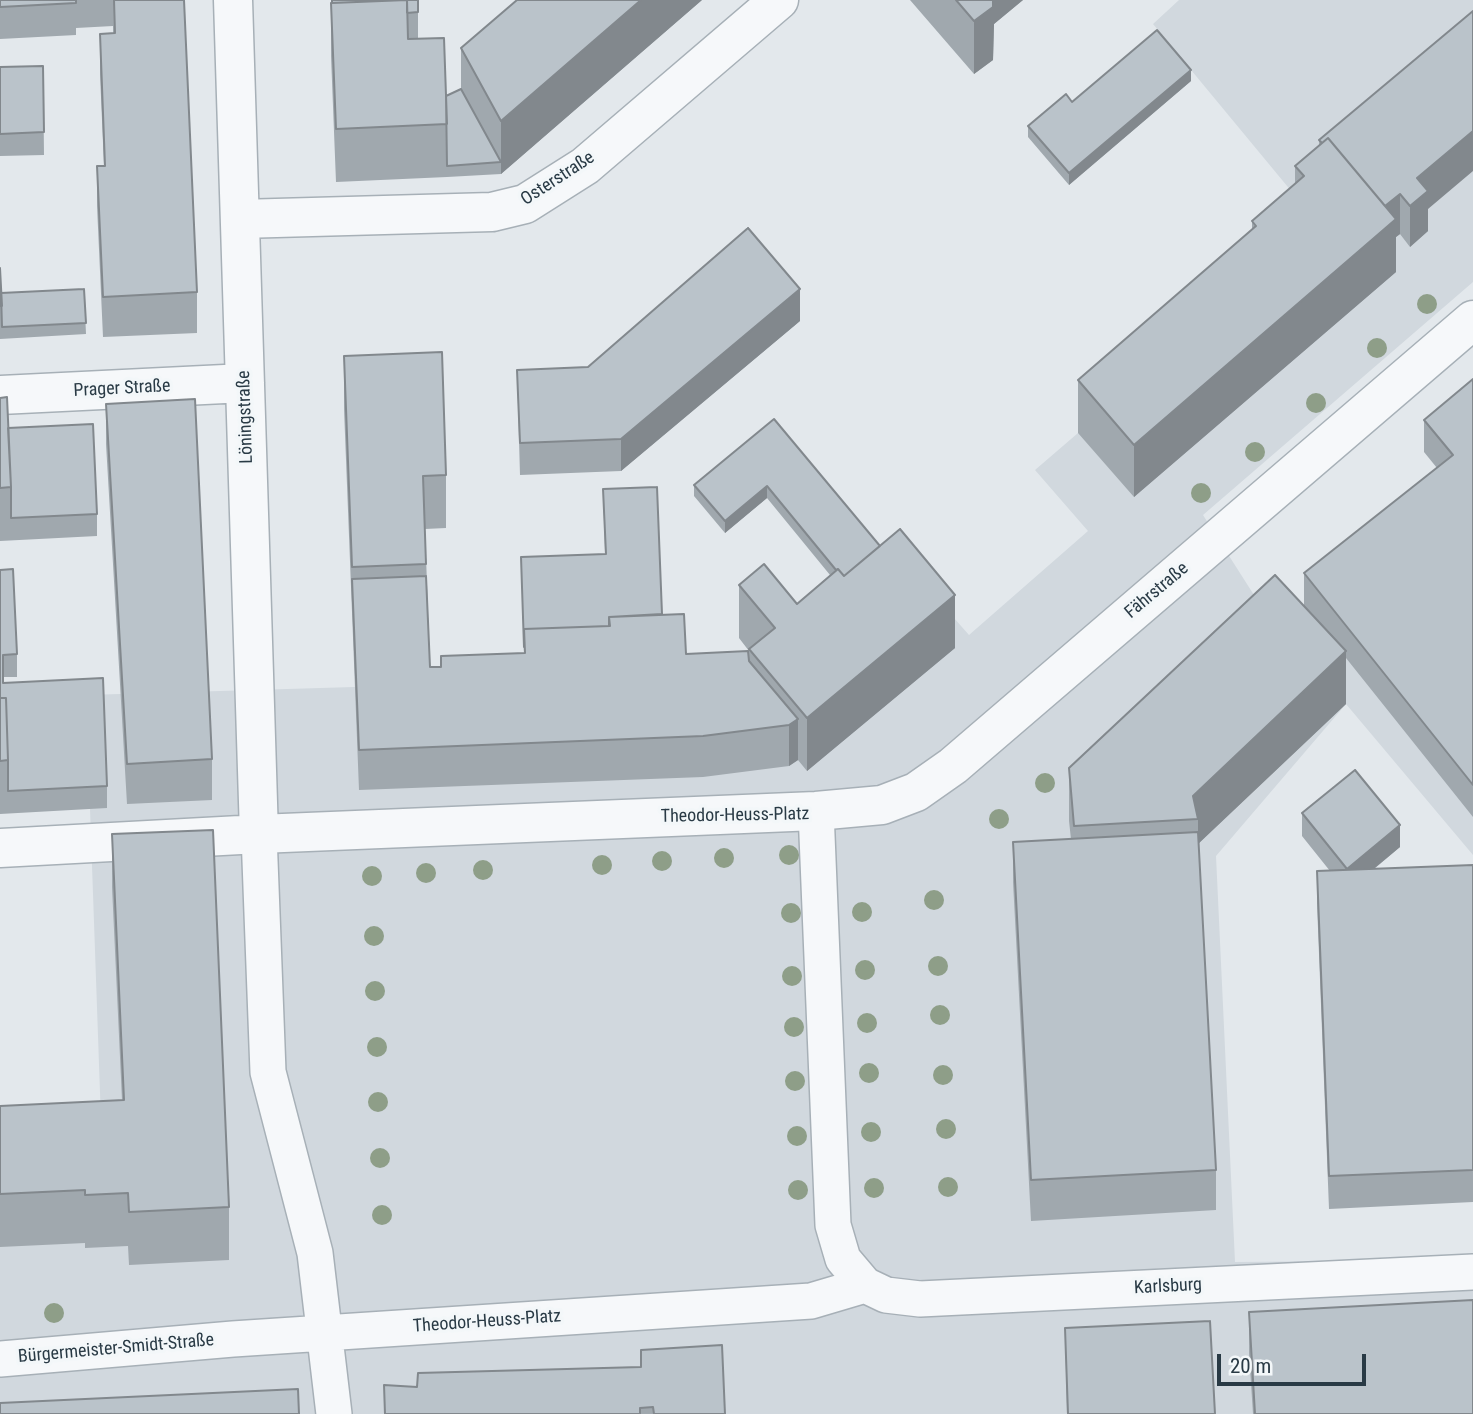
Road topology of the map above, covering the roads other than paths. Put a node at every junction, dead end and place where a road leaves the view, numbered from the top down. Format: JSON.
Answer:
{"nodes":[{"id":1,"x":233,"y":0,"type":"edge"},
{"id":2,"x":779,"y":0,"type":"edge"},
{"id":3,"x":240,"y":219,"type":"junction"},
{"id":4,"x":1473,"y":320,"type":"edge"},
{"id":5,"x":245,"y":383,"type":"junction"},
{"id":6,"x":0,"y":395,"type":"edge"},
{"id":7,"x":816,"y":811,"type":"junction"},
{"id":8,"x":259,"y":834,"type":"junction"},
{"id":9,"x":0,"y":848,"type":"edge"},
{"id":10,"x":1473,"y":1272,"type":"edge"},
{"id":11,"x":865,"y":1285,"type":"junction"},
{"id":12,"x":324,"y":1333,"type":"junction"},
{"id":13,"x":233,"y":1339,"type":"joint"},
{"id":14,"x":0,"y":1359,"type":"edge"},
{"id":15,"x":334,"y":1414,"type":"edge"}],
"edges":[{"from":1,"to":3,"type":"street","name":"Löningstraße"},
{"from":2,"to":3,"type":"street","name":"Osterstraße"},
{"from":3,"to":5,"type":"street","name":"Löningstraße"},
{"from":4,"to":7,"type":"street","name":"Fährstraße"},
{"from":5,"to":6,"type":"street","name":"Prager Straße"},
{"from":5,"to":8,"type":"street","name":"Löningstraße"},
{"from":7,"to":8,"type":"street","name":"Theodor-Heuss-Platz"},
{"from":7,"to":11,"type":"street","name":"Theodor-Heuss-Platz"},
{"from":8,"to":9,"type":"street","name":"Theodor-Heuss-Platz"},
{"from":8,"to":12,"type":"street"},
{"from":10,"to":11,"type":"street","name":"Karlsburg"},
{"from":11,"to":12,"type":"street","name":"Theodor-Heuss-Platz"},
{"from":12,"to":13,"type":"street","name":"Theodor-Heuss-Platz"},
{"from":12,"to":15,"type":"street"},
{"from":13,"to":14,"type":"street","name":"Bürgermeister-Smidt-Straße"}]}
